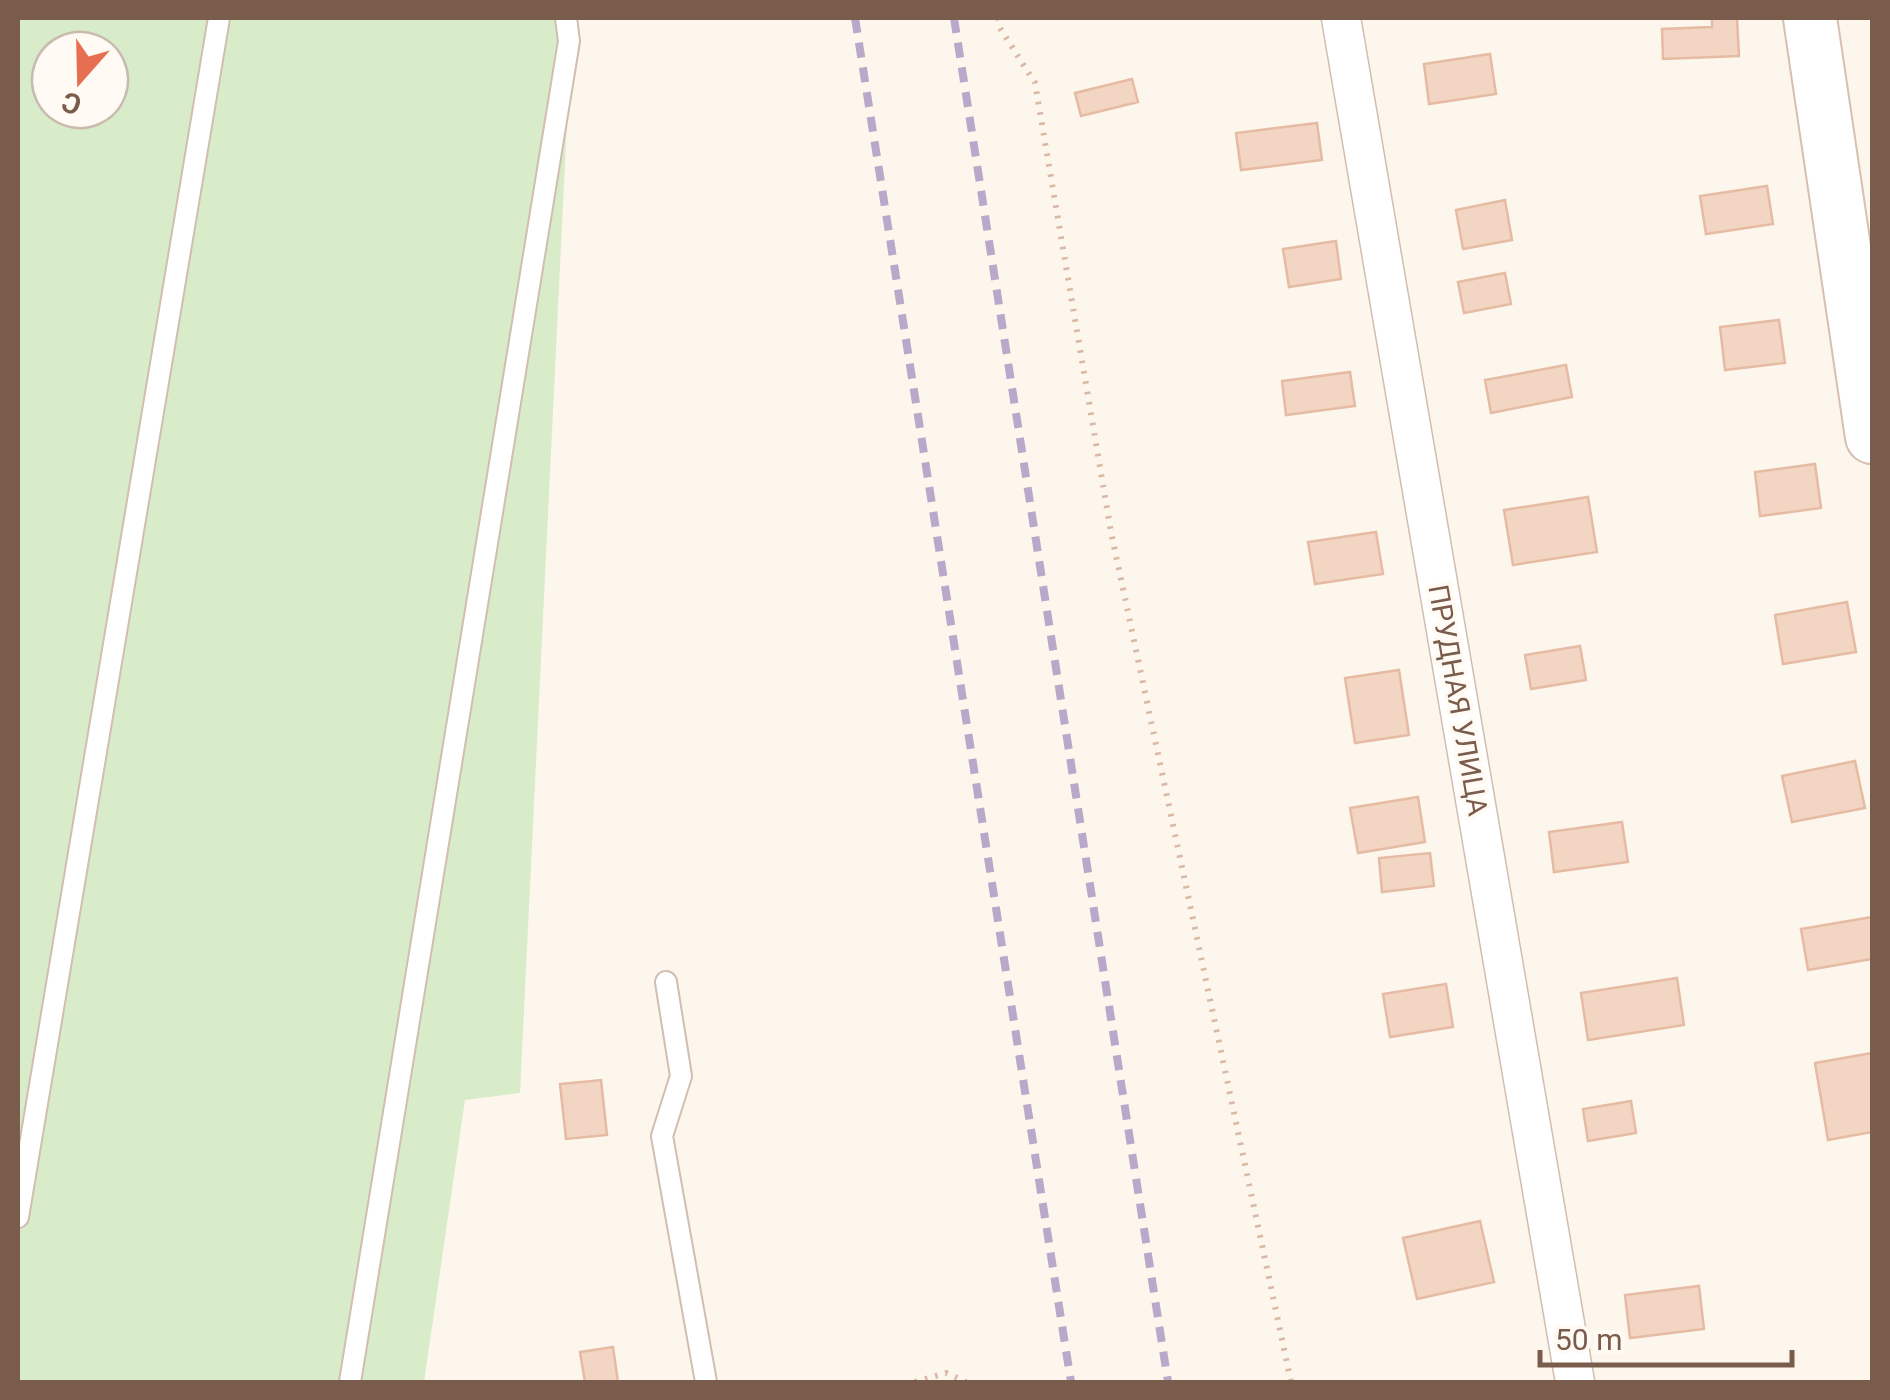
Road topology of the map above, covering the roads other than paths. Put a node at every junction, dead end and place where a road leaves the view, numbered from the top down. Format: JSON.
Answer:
{"nodes":[{"id":1,"x":218,"y":18,"type":"edge"},
{"id":2,"x":566,"y":18,"type":"edge"},
{"id":3,"x":1340,"y":18,"type":"edge"},
{"id":4,"x":1810,"y":18,"type":"edge"},
{"id":5,"x":1872,"y":437,"type":"edge"},
{"id":6,"x":666,"y":982,"type":"dead end"},
{"id":7,"x":18,"y":1217,"type":"edge"},
{"id":8,"x":350,"y":1382,"type":"edge"},
{"id":9,"x":706,"y":1382,"type":"edge"},
{"id":10,"x":1575,"y":1382,"type":"edge"}],
"edges":[{"from":1,"to":7,"type":"lane"},
{"from":2,"to":8,"type":"lane"},
{"from":3,"to":10,"type":"street","name":"ПРУДНАЯ УЛИЦА"},
{"from":4,"to":5,"type":"main road"},
{"from":6,"to":9,"type":"lane"}]}
